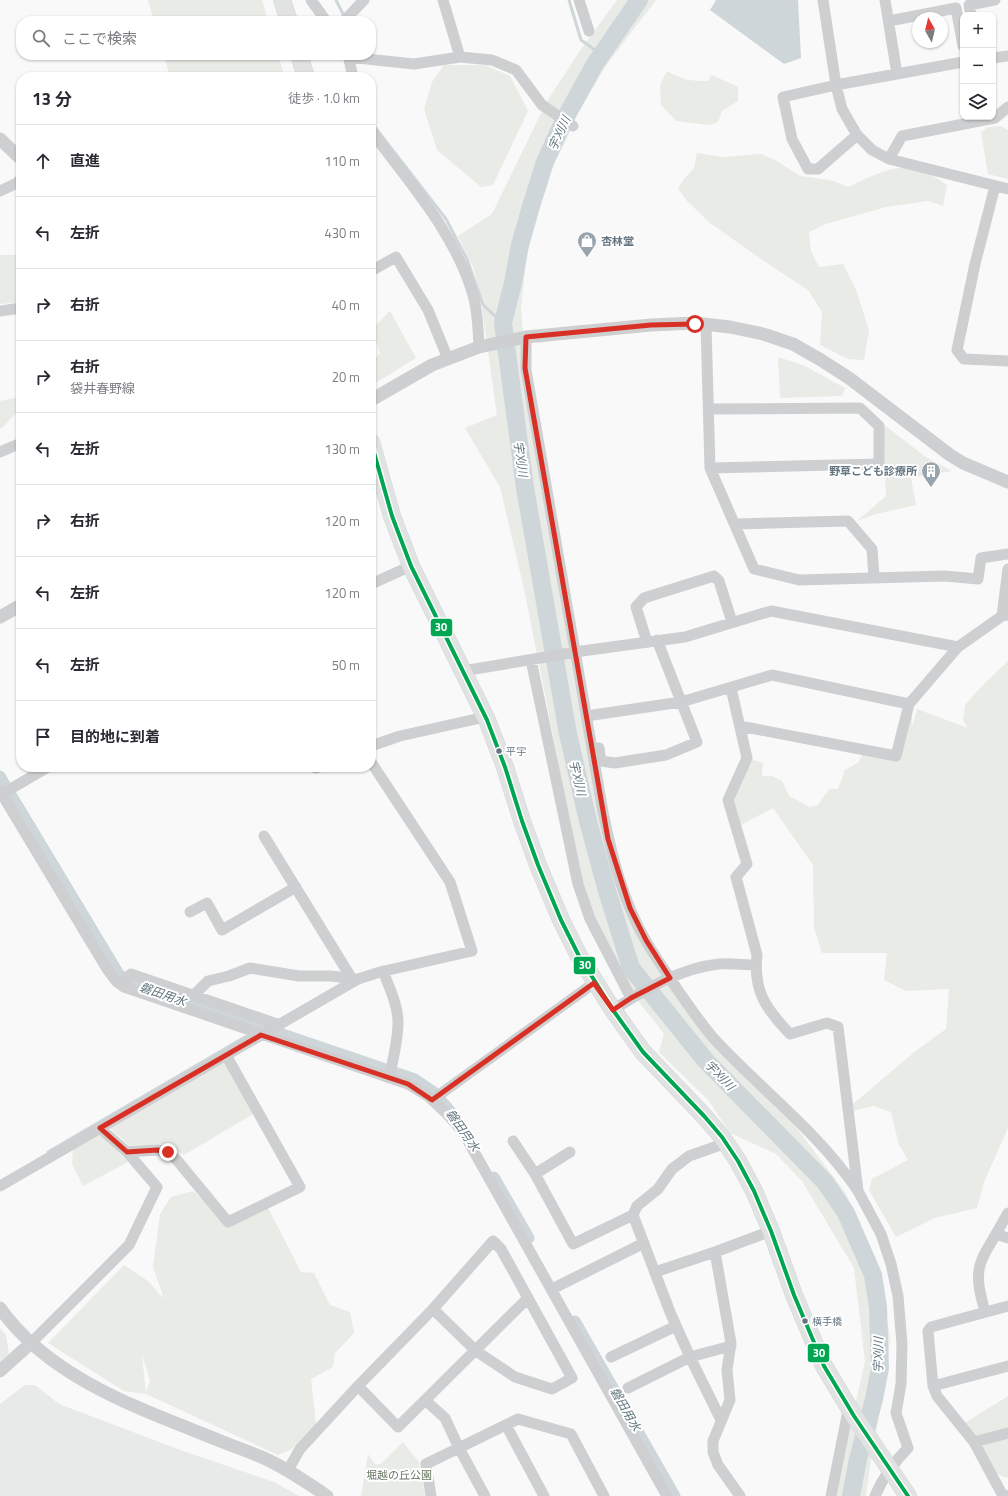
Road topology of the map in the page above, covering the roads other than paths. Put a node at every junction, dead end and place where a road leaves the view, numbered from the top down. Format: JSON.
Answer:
{"nodes":[{"id":1,"x":282,"y":0,"type":"edge"},
{"id":2,"x":311,"y":0,"type":"edge"},
{"id":3,"x":364,"y":0,"type":"edge"},
{"id":4,"x":443,"y":0,"type":"edge"},
{"id":5,"x":579,"y":0,"type":"edge"},
{"id":6,"x":823,"y":0,"type":"edge"},
{"id":7,"x":885,"y":0,"type":"edge"},
{"id":8,"x":995,"y":0,"type":"edge"},
{"id":9,"x":970,"y":12,"type":"edge"},
{"id":10,"x":287,"y":16,"type":"edge"},
{"id":11,"x":322,"y":16,"type":"edge"},
{"id":12,"x":349,"y":16,"type":"edge"},
{"id":13,"x":889,"y":20,"type":"junction"},
{"id":14,"x":960,"y":30,"type":"edge"},
{"id":15,"x":589,"y":31,"type":"dead end"},
{"id":16,"x":460,"y":56,"type":"junction"},
{"id":17,"x":1008,"y":56,"type":"edge"},
{"id":18,"x":996,"y":58,"type":"edge"},
{"id":19,"x":376,"y":59,"type":"edge"},
{"id":20,"x":301,"y":60,"type":"edge"},
{"id":21,"x":349,"y":60,"type":"edge"},
{"id":22,"x":960,"y":63,"type":"edge"},
{"id":23,"x":304,"y":72,"type":"edge"},
{"id":24,"x":352,"y":72,"type":"edge"},
{"id":25,"x":897,"y":74,"type":"junction"},
{"id":26,"x":836,"y":85,"type":"junction"},
{"id":27,"x":1008,"y":107,"type":"edge"},
{"id":28,"x":573,"y":126,"type":"dead end"},
{"id":29,"x":857,"y":136,"type":"junction"},
{"id":30,"x":0,"y":138,"type":"edge"},
{"id":31,"x":376,"y":138,"type":"edge"},
{"id":32,"x":16,"y":154,"type":"edge"},
{"id":33,"x":889,"y":160,"type":"junction"},
{"id":34,"x":16,"y":184,"type":"edge"},
{"id":35,"x":995,"y":186,"type":"junction"},
{"id":36,"x":1008,"y":189,"type":"edge"},
{"id":37,"x":0,"y":191,"type":"edge"},
{"id":38,"x":376,"y":268,"type":"edge"},
{"id":39,"x":16,"y":308,"type":"edge"},
{"id":40,"x":0,"y":310,"type":"edge"},
{"id":41,"x":706,"y":325,"type":"junction"},
{"id":42,"x":526,"y":337,"type":"junction"},
{"id":43,"x":479,"y":347,"type":"junction"},
{"id":44,"x":448,"y":359,"type":"junction"},
{"id":45,"x":1008,"y":361,"type":"edge"},
{"id":46,"x":376,"y":397,"type":"edge"},
{"id":47,"x":709,"y":409,"type":"junction"},
{"id":48,"x":16,"y":445,"type":"edge"},
{"id":49,"x":0,"y":452,"type":"edge"},
{"id":50,"x":376,"y":460,"type":"edge"},
{"id":51,"x":710,"y":468,"type":"junction"},
{"id":52,"x":1008,"y":482,"type":"edge"},
{"id":53,"x":735,"y":524,"type":"junction"},
{"id":54,"x":1008,"y":554,"type":"edge"},
{"id":55,"x":411,"y":566,"type":"junction"},
{"id":56,"x":1008,"y":569,"type":"edge"},
{"id":57,"x":874,"y":577,"type":"junction"},
{"id":58,"x":376,"y":582,"type":"edge"},
{"id":59,"x":16,"y":608,"type":"edge"},
{"id":60,"x":1005,"y":615,"type":"edge"},
{"id":61,"x":0,"y":617,"type":"edge"},
{"id":62,"x":732,"y":622,"type":"junction"},
{"id":63,"x":652,"y":641,"type":"junction"},
{"id":64,"x":958,"y":647,"type":"junction"},
{"id":65,"x":576,"y":652,"type":"junction"},
{"id":66,"x":533,"y":660,"type":"junction"},
{"id":67,"x":463,"y":671,"type":"junction"},
{"id":68,"x":731,"y":688,"type":"junction"},
{"id":69,"x":681,"y":702,"type":"junction"},
{"id":70,"x":909,"y":704,"type":"junction"},
{"id":71,"x":593,"y":715,"type":"junction"},
{"id":72,"x":485,"y":717,"type":"junction"},
{"id":73,"x":740,"y":726,"type":"junction"},
{"id":74,"x":376,"y":744,"type":"edge"},
{"id":75,"x":376,"y":770,"type":"edge"},
{"id":76,"x":39,"y":772,"type":"edge"},
{"id":77,"x":1,"y":793,"type":"edge"},
{"id":78,"x":264,"y":836,"type":"dead end"},
{"id":79,"x":296,"y":887,"type":"junction"},
{"id":80,"x":190,"y":912,"type":"dead end"},
{"id":81,"x":756,"y":965,"type":"junction"},
{"id":82,"x":383,"y":971,"type":"junction"},
{"id":83,"x":355,"y":979,"type":"junction"},
{"id":84,"x":668,"y":979,"type":"junction"},
{"id":85,"x":594,"y":983,"type":"junction"},
{"id":86,"x":120,"y":984,"type":"junction"},
{"id":87,"x":194,"y":995,"type":"junction"},
{"id":88,"x":631,"y":998,"type":"junction"},
{"id":89,"x":613,"y":1010,"type":"junction"},
{"id":90,"x":280,"y":1025,"type":"junction"},
{"id":91,"x":261,"y":1035,"type":"junction"},
{"id":92,"x":226,"y":1055,"type":"junction"},
{"id":93,"x":389,"y":1078,"type":"junction"},
{"id":94,"x":432,"y":1100,"type":"junction"},
{"id":95,"x":100,"y":1128,"type":"junction"},
{"id":96,"x":513,"y":1141,"type":"dead end"},
{"id":97,"x":726,"y":1143,"type":"junction"},
{"id":98,"x":127,"y":1152,"type":"junction"},
{"id":99,"x":570,"y":1152,"type":"dead end"},
{"id":100,"x":535,"y":1174,"type":"junction"},
{"id":101,"x":0,"y":1186,"type":"edge"},
{"id":102,"x":858,"y":1191,"type":"junction"},
{"id":103,"x":1008,"y":1213,"type":"edge"},
{"id":104,"x":634,"y":1215,"type":"junction"},
{"id":105,"x":771,"y":1231,"type":"junction"},
{"id":106,"x":996,"y":1234,"type":"junction"},
{"id":107,"x":1008,"y":1238,"type":"edge"},
{"id":108,"x":644,"y":1243,"type":"junction"},
{"id":109,"x":715,"y":1252,"type":"junction"},
{"id":110,"x":655,"y":1272,"type":"junction"},
{"id":111,"x":552,"y":1289,"type":"junction"},
{"id":112,"x":528,"y":1298,"type":"junction"},
{"id":113,"x":1008,"y":1306,"type":"edge"},
{"id":114,"x":0,"y":1308,"type":"edge"},
{"id":115,"x":433,"y":1310,"type":"junction"},
{"id":116,"x":984,"y":1312,"type":"junction"},
{"id":117,"x":676,"y":1326,"type":"junction"},
{"id":118,"x":31,"y":1343,"type":"junction"},
{"id":119,"x":731,"y":1346,"type":"junction"},
{"id":120,"x":476,"y":1351,"type":"junction"},
{"id":121,"x":611,"y":1357,"type":"dead end"},
{"id":122,"x":690,"y":1357,"type":"junction"},
{"id":123,"x":1008,"y":1366,"type":"edge"},
{"id":124,"x":0,"y":1371,"type":"edge"},
{"id":125,"x":358,"y":1386,"type":"junction"},
{"id":126,"x":933,"y":1386,"type":"junction"},
{"id":127,"x":628,"y":1388,"type":"dead end"},
{"id":128,"x":425,"y":1400,"type":"junction"},
{"id":129,"x":851,"y":1411,"type":"junction"},
{"id":130,"x":721,"y":1420,"type":"junction"},
{"id":131,"x":506,"y":1425,"type":"junction"},
{"id":132,"x":1008,"y":1433,"type":"edge"},
{"id":133,"x":974,"y":1442,"type":"junction"},
{"id":134,"x":459,"y":1448,"type":"junction"},
{"id":135,"x":886,"y":1462,"type":"junction"},
{"id":136,"x":288,"y":1470,"type":"junction"},
{"id":137,"x":327,"y":1496,"type":"edge"},
{"id":138,"x":431,"y":1496,"type":"edge"},
{"id":139,"x":485,"y":1496,"type":"edge"},
{"id":140,"x":544,"y":1496,"type":"edge"},
{"id":141,"x":604,"y":1496,"type":"edge"},
{"id":142,"x":667,"y":1496,"type":"edge"},
{"id":143,"x":740,"y":1496,"type":"edge"},
{"id":144,"x":831,"y":1496,"type":"edge"},
{"id":145,"x":875,"y":1496,"type":"edge"},
{"id":146,"x":908,"y":1496,"type":"edge"},
{"id":147,"x":1008,"y":1496,"type":"edge"}],
"edges":[{"from":1,"to":10,"type":"main road"},
{"from":2,"to":11,"type":"street"},
{"from":3,"to":12,"type":"street"},
{"from":4,"to":16,"type":"street"},
{"from":5,"to":15,"type":"street"},
{"from":6,"to":26,"type":"street"},
{"from":7,"to":13,"type":"street"},
{"from":8,"to":9,"type":"street"},
{"from":13,"to":14,"type":"street"},
{"from":13,"to":25,"type":"street"},
{"from":16,"to":19,"type":"street"},
{"from":16,"to":28,"type":"street"},
{"from":17,"to":18,"type":"street"},
{"from":20,"to":23,"type":"main road"},
{"from":21,"to":24,"type":"street"},
{"from":22,"to":25,"type":"street"},
{"from":25,"to":26,"type":"street"},
{"from":26,"to":29,"type":"street"},
{"from":26,"to":29,"type":"street"},
{"from":27,"to":33,"type":"street"},
{"from":29,"to":33,"type":"street"},
{"from":30,"to":32,"type":"street"},
{"from":31,"to":43,"type":"street"},
{"from":33,"to":35,"type":"street"},
{"from":34,"to":37,"type":"street"},
{"from":35,"to":36,"type":"street"},
{"from":35,"to":45,"type":"street"},
{"from":38,"to":44,"type":"street"},
{"from":39,"to":40,"type":"street"},
{"from":41,"to":42,"type":"street"},
{"from":41,"to":47,"type":"street"},
{"from":41,"to":52,"type":"street"},
{"from":42,"to":43,"type":"street"},
{"from":42,"to":65,"type":"street"},
{"from":43,"to":44,"type":"street"},
{"from":44,"to":46,"type":"street"},
{"from":47,"to":51,"type":"street"},
{"from":47,"to":51,"type":"street"},
{"from":48,"to":49,"type":"street"},
{"from":50,"to":55,"type":"main road"},
{"from":51,"to":53,"type":"street"},
{"from":53,"to":57,"type":"street"},
{"from":53,"to":57,"type":"street"},
{"from":54,"to":57,"type":"street"},
{"from":55,"to":58,"type":"street"},
{"from":55,"to":67,"type":"main road"},
{"from":56,"to":60,"type":"street"},
{"from":59,"to":61,"type":"street"},
{"from":60,"to":64,"type":"street"},
{"from":62,"to":63,"type":"street"},
{"from":62,"to":63,"type":"street"},
{"from":62,"to":64,"type":"street"},
{"from":63,"to":65,"type":"street"},
{"from":63,"to":69,"type":"street"},
{"from":64,"to":70,"type":"street"},
{"from":65,"to":66,"type":"street"},
{"from":65,"to":71,"type":"street"},
{"from":65,"to":84,"type":"street"},
{"from":66,"to":67,"type":"street"},
{"from":66,"to":88,"type":"street"},
{"from":67,"to":72,"type":"main road"},
{"from":68,"to":69,"type":"street"},
{"from":68,"to":70,"type":"street"},
{"from":68,"to":73,"type":"street"},
{"from":69,"to":71,"type":"street"},
{"from":69,"to":71,"type":"street"},
{"from":70,"to":73,"type":"street"},
{"from":72,"to":74,"type":"street"},
{"from":72,"to":85,"type":"main road"},
{"from":73,"to":81,"type":"street"},
{"from":75,"to":82,"type":"street"},
{"from":76,"to":77,"type":"street"},
{"from":77,"to":86,"type":"street"},
{"from":78,"to":79,"type":"street"},
{"from":79,"to":80,"type":"street"},
{"from":79,"to":83,"type":"street"},
{"from":81,"to":84,"type":"street"},
{"from":81,"to":102,"type":"street"},
{"from":82,"to":83,"type":"street"},
{"from":82,"to":93,"type":"street"},
{"from":83,"to":87,"type":"street"},
{"from":83,"to":90,"type":"street"},
{"from":84,"to":88,"type":"street"},
{"from":84,"to":102,"type":"street"},
{"from":85,"to":89,"type":"main road"},
{"from":85,"to":94,"type":"street"},
{"from":86,"to":87,"type":"street"},
{"from":86,"to":91,"type":"street"},
{"from":87,"to":90,"type":"street"},
{"from":88,"to":89,"type":"street"},
{"from":89,"to":97,"type":"main road"},
{"from":90,"to":91,"type":"street"},
{"from":91,"to":92,"type":"street"},
{"from":91,"to":93,"type":"street"},
{"from":92,"to":95,"type":"street"},
{"from":92,"to":98,"type":"street"},
{"from":93,"to":94,"type":"street"},
{"from":94,"to":111,"type":"street"},
{"from":95,"to":98,"type":"street"},
{"from":95,"to":101,"type":"street"},
{"from":96,"to":100,"type":"street"},
{"from":97,"to":104,"type":"street"},
{"from":97,"to":105,"type":"main road"},
{"from":98,"to":118,"type":"street"},
{"from":99,"to":100,"type":"street"},
{"from":100,"to":104,"type":"street"},
{"from":102,"to":135,"type":"street"},
{"from":103,"to":106,"type":"street"},
{"from":104,"to":108,"type":"street"},
{"from":105,"to":109,"type":"street"},
{"from":105,"to":129,"type":"main road"},
{"from":106,"to":107,"type":"street"},
{"from":106,"to":116,"type":"street"},
{"from":108,"to":110,"type":"street"},
{"from":108,"to":111,"type":"street"},
{"from":109,"to":110,"type":"street"},
{"from":109,"to":119,"type":"street"},
{"from":110,"to":117,"type":"street"},
{"from":111,"to":142,"type":"street"},
{"from":112,"to":115,"type":"street"},
{"from":112,"to":120,"type":"street"},
{"from":112,"to":120,"type":"street"},
{"from":113,"to":116,"type":"street"},
{"from":114,"to":118,"type":"street"},
{"from":115,"to":120,"type":"street"},
{"from":115,"to":125,"type":"street"},
{"from":116,"to":126,"type":"street"},
{"from":117,"to":121,"type":"street"},
{"from":117,"to":122,"type":"street"},
{"from":118,"to":124,"type":"street"},
{"from":118,"to":136,"type":"street"},
{"from":119,"to":122,"type":"street"},
{"from":119,"to":130,"type":"street"},
{"from":120,"to":128,"type":"street"},
{"from":122,"to":127,"type":"street"},
{"from":122,"to":130,"type":"street"},
{"from":123,"to":126,"type":"street"},
{"from":125,"to":128,"type":"street"},
{"from":125,"to":136,"type":"street"},
{"from":126,"to":133,"type":"street"},
{"from":128,"to":134,"type":"street"},
{"from":129,"to":135,"type":"main road"},
{"from":129,"to":144,"type":"street"},
{"from":130,"to":143,"type":"street"},
{"from":131,"to":134,"type":"street"},
{"from":131,"to":140,"type":"street"},
{"from":131,"to":141,"type":"street"},
{"from":132,"to":133,"type":"street"},
{"from":133,"to":147,"type":"street"},
{"from":134,"to":138,"type":"street"},
{"from":134,"to":139,"type":"street"},
{"from":135,"to":145,"type":"street"},
{"from":135,"to":146,"type":"main road"},
{"from":136,"to":137,"type":"street"}]}
